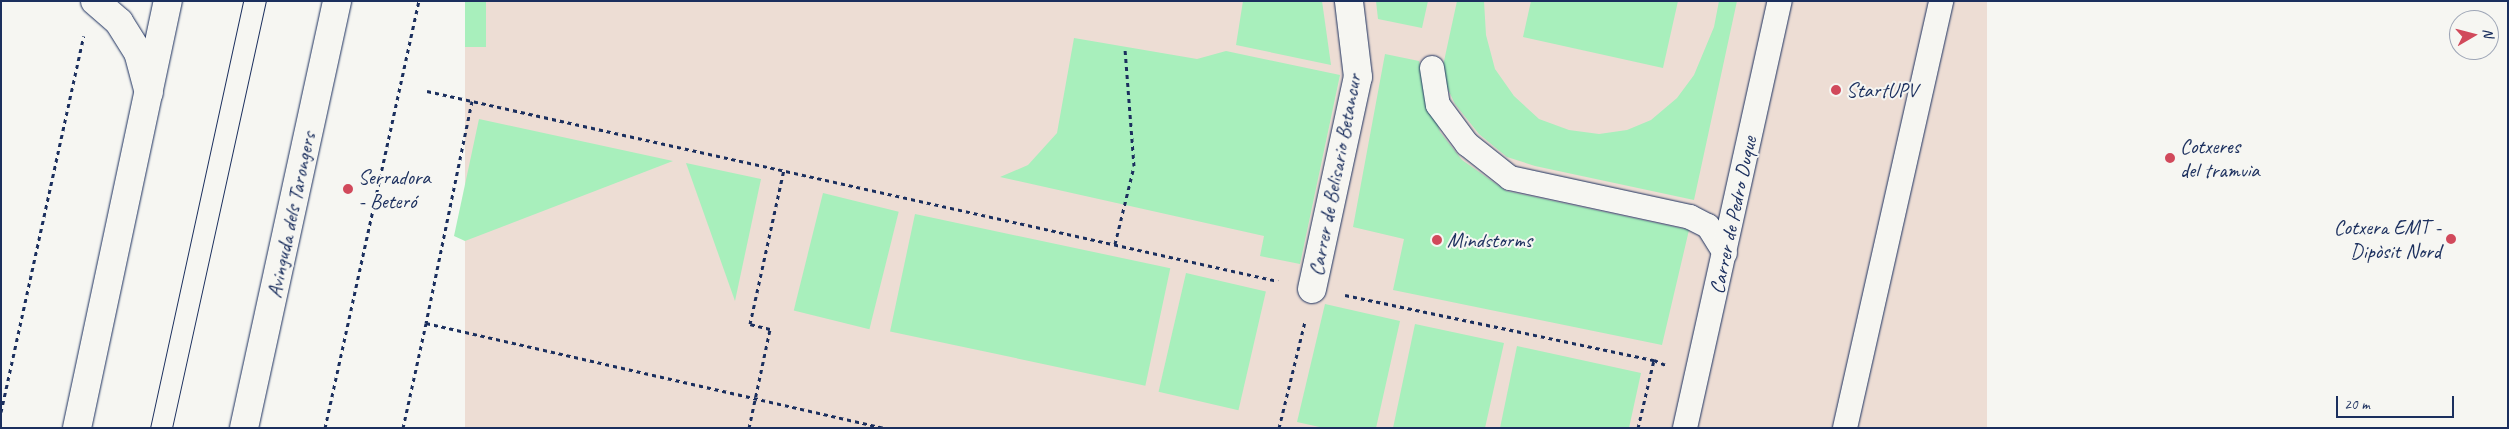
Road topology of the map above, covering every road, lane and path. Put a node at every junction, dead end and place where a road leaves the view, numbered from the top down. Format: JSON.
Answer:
{"nodes":[{"id":1,"x":96,"y":1,"type":"edge"},
{"id":2,"x":168,"y":1,"type":"edge"},
{"id":3,"x":338,"y":1,"type":"edge"},
{"id":4,"x":418,"y":1,"type":"edge"},
{"id":5,"x":1349,"y":1,"type":"edge"},
{"id":6,"x":1780,"y":1,"type":"edge"},
{"id":7,"x":1940,"y":1,"type":"edge"},
{"id":8,"x":85,"y":29,"type":"dead end"},
{"id":9,"x":1125,"y":48,"type":"dead end"},
{"id":10,"x":1432,"y":68,"type":"dead end"},
{"id":11,"x":427,"y":91,"type":"dead end"},
{"id":12,"x":149,"y":93,"type":"junction"},
{"id":13,"x":472,"y":101,"type":"junction"},
{"id":14,"x":784,"y":170,"type":"junction"},
{"id":15,"x":1115,"y":244,"type":"junction"},
{"id":16,"x":1725,"y":253,"type":"junction"},
{"id":17,"x":1312,"y":289,"type":"junction"},
{"id":18,"x":426,"y":323,"type":"junction"},
{"id":19,"x":1654,"y":360,"type":"junction"},
{"id":20,"x":1698,"y":375,"type":"junction"},
{"id":21,"x":755,"y":398,"type":"junction"},
{"id":22,"x":1,"y":412,"type":"edge"},
{"id":23,"x":76,"y":428,"type":"edge"},
{"id":24,"x":244,"y":428,"type":"edge"},
{"id":25,"x":325,"y":428,"type":"edge"},
{"id":26,"x":403,"y":428,"type":"edge"},
{"id":27,"x":748,"y":428,"type":"edge"},
{"id":28,"x":883,"y":428,"type":"edge"},
{"id":29,"x":1279,"y":428,"type":"edge"},
{"id":30,"x":1638,"y":428,"type":"edge"},
{"id":31,"x":1685,"y":428,"type":"edge"},
{"id":32,"x":1845,"y":428,"type":"edge"}],
"edges":[{"from":1,"to":12,"type":"main road"},
{"from":2,"to":12,"type":"main road"},
{"from":3,"to":24,"type":"main road","name":"Avinguda dels Tarongers"},
{"from":4,"to":25,"type":"path"},
{"from":5,"to":17,"type":"main road","name":"Carrer de Belisario Betancur"},
{"from":6,"to":16,"type":"lane","name":"Carrer de Pedro Duque"},
{"from":7,"to":32,"type":"lane"},
{"from":8,"to":22,"type":"path"},
{"from":9,"to":15,"type":"path"},
{"from":10,"to":16,"type":"lane"},
{"from":11,"to":13,"type":"path"},
{"from":12,"to":23,"type":"main road"},
{"from":13,"to":14,"type":"path"},
{"from":13,"to":18,"type":"path"},
{"from":14,"to":15,"type":"path"},
{"from":14,"to":21,"type":"path"},
{"from":15,"to":17,"type":"path"},
{"from":16,"to":20,"type":"lane","name":"Carrer de Pedro Duque"},
{"from":17,"to":19,"type":"path"},
{"from":17,"to":29,"type":"path"},
{"from":18,"to":21,"type":"path"},
{"from":18,"to":26,"type":"path"},
{"from":19,"to":20,"type":"path"},
{"from":19,"to":30,"type":"path"},
{"from":20,"to":31,"type":"lane","name":"Carrer de Pedro Duque"},
{"from":21,"to":27,"type":"path"},
{"from":21,"to":28,"type":"path"}]}
